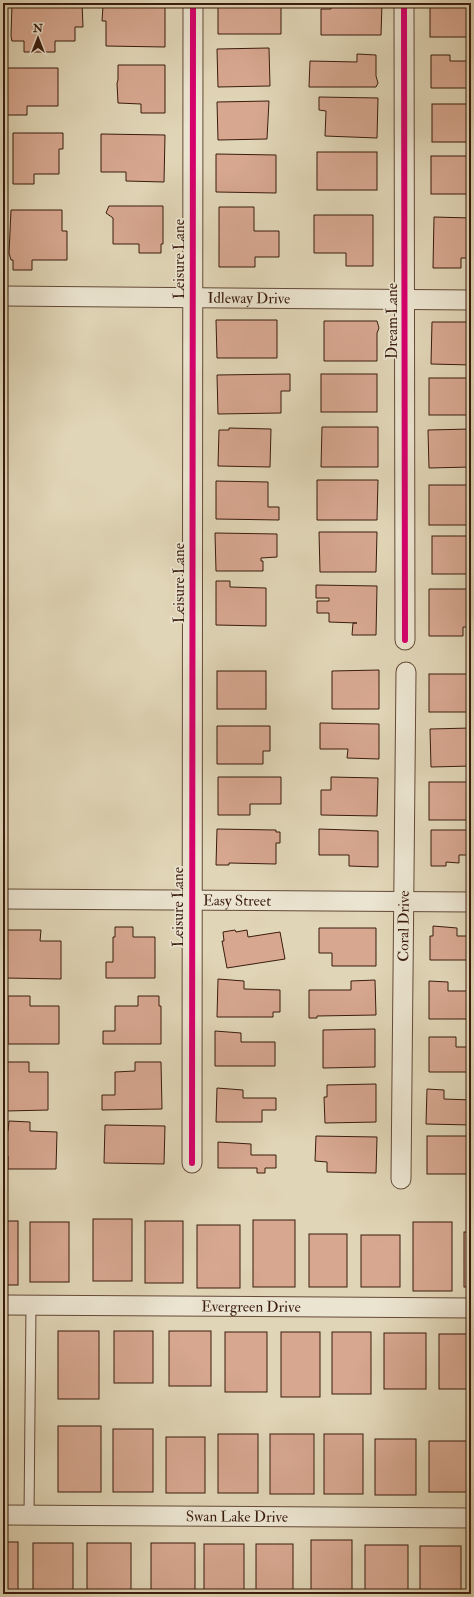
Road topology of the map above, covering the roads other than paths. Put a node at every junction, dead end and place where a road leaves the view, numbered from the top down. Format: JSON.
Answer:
{"nodes":[{"id":1,"x":192,"y":3,"type":"edge"},
{"id":2,"x":404,"y":3,"type":"edge"},
{"id":3,"x":3,"y":296,"type":"edge"},
{"id":4,"x":192,"y":298,"type":"junction"},
{"id":5,"x":405,"y":300,"type":"junction"},
{"id":6,"x":471,"y":300,"type":"edge"},
{"id":7,"x":405,"y":640,"type":"dead end"},
{"id":8,"x":406,"y":672,"type":"dead end"},
{"id":9,"x":3,"y":899,"type":"edge"},
{"id":10,"x":191,"y":901,"type":"junction"},
{"id":11,"x":405,"y":902,"type":"junction"},
{"id":12,"x":471,"y":902,"type":"edge"},
{"id":13,"x":192,"y":1163,"type":"dead end"},
{"id":14,"x":401,"y":1180,"type":"dead end"},
{"id":15,"x":3,"y":1305,"type":"edge"},
{"id":16,"x":31,"y":1305,"type":"junction"},
{"id":17,"x":471,"y":1308,"type":"edge"},
{"id":18,"x":3,"y":1515,"type":"edge"},
{"id":19,"x":30,"y":1515,"type":"junction"},
{"id":20,"x":471,"y":1518,"type":"edge"}],
"edges":[{"from":1,"to":4,"type":"street","name":"Leisure Lane"},
{"from":2,"to":5,"type":"street","name":"Dream Lane"},
{"from":3,"to":4,"type":"street","name":"Idleway Drive"},
{"from":4,"to":5,"type":"street","name":"Idleway Drive"},
{"from":4,"to":10,"type":"street","name":"Leisure Lane"},
{"from":5,"to":6,"type":"street","name":"Idleway Drive"},
{"from":5,"to":7,"type":"street","name":"Dream Lane"},
{"from":8,"to":11,"type":"street","name":"Coral Drive"},
{"from":9,"to":10,"type":"street","name":"Easy Street"},
{"from":10,"to":11,"type":"street","name":"Easy Street"},
{"from":10,"to":13,"type":"street","name":"Leisure Lane"},
{"from":11,"to":12,"type":"street","name":"Easy Street"},
{"from":11,"to":14,"type":"street","name":"Coral Drive"},
{"from":15,"to":16,"type":"street","name":"Evergreen Drive"},
{"from":16,"to":17,"type":"street","name":"Evergreen Drive"},
{"from":16,"to":19,"type":"lane"},
{"from":18,"to":19,"type":"street","name":"Swan Lake Drive"},
{"from":19,"to":20,"type":"street","name":"Swan Lake Drive"}]}
